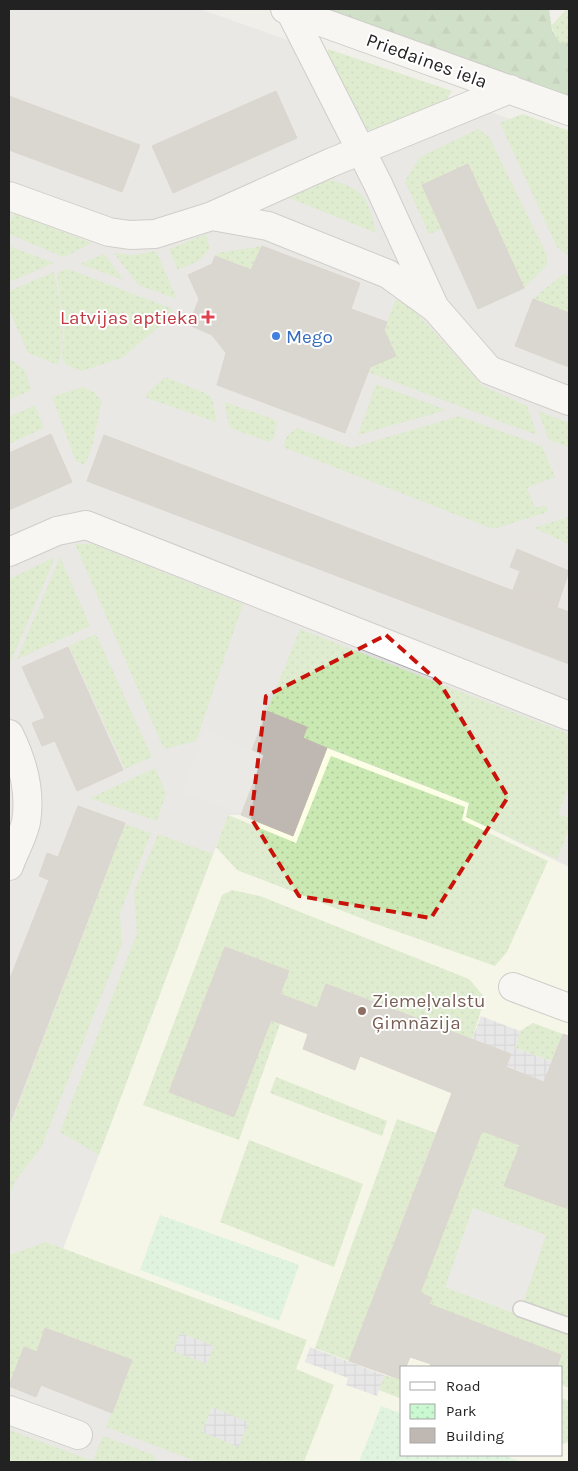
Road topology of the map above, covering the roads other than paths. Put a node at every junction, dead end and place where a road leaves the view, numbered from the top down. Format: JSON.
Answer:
{"nodes":[{"id":1,"x":287,"y":10,"type":"edge"},
{"id":2,"x":510,"y":89,"type":"junction"},
{"id":3,"x":569,"y":111,"type":"edge"},
{"id":4,"x":361,"y":151,"type":"junction"},
{"id":5,"x":9,"y":196,"type":"edge"},
{"id":6,"x":212,"y":216,"type":"junction"},
{"id":7,"x":436,"y":309,"type":"junction"},
{"id":8,"x":569,"y":401,"type":"edge"},
{"id":9,"x":9,"y":552,"type":"edge"},
{"id":10,"x":569,"y":716,"type":"edge"},
{"id":11,"x":9,"y":734,"type":"edge"},
{"id":12,"x":9,"y":866,"type":"edge"},
{"id":13,"x":512,"y":987,"type":"dead end"},
{"id":14,"x":569,"y":1008,"type":"edge"},
{"id":15,"x":522,"y":1308,"type":"dead end"},
{"id":16,"x":569,"y":1326,"type":"edge"},
{"id":17,"x":9,"y":1410,"type":"edge"},
{"id":18,"x":78,"y":1435,"type":"dead end"}],
"edges":[{"from":1,"to":2,"type":"street","name":"Priedaines iela"},
{"from":1,"to":4,"type":"street"},
{"from":2,"to":3,"type":"street","name":"Priedaines iela"},
{"from":2,"to":4,"type":"street"},
{"from":4,"to":6,"type":"street"},
{"from":4,"to":7,"type":"street"},
{"from":5,"to":6,"type":"street"},
{"from":6,"to":7,"type":"street"},
{"from":7,"to":8,"type":"street"},
{"from":9,"to":10,"type":"street"},
{"from":11,"to":12,"type":"street"},
{"from":13,"to":14,"type":"street"},
{"from":15,"to":16,"type":"lane"},
{"from":17,"to":18,"type":"street"}]}
